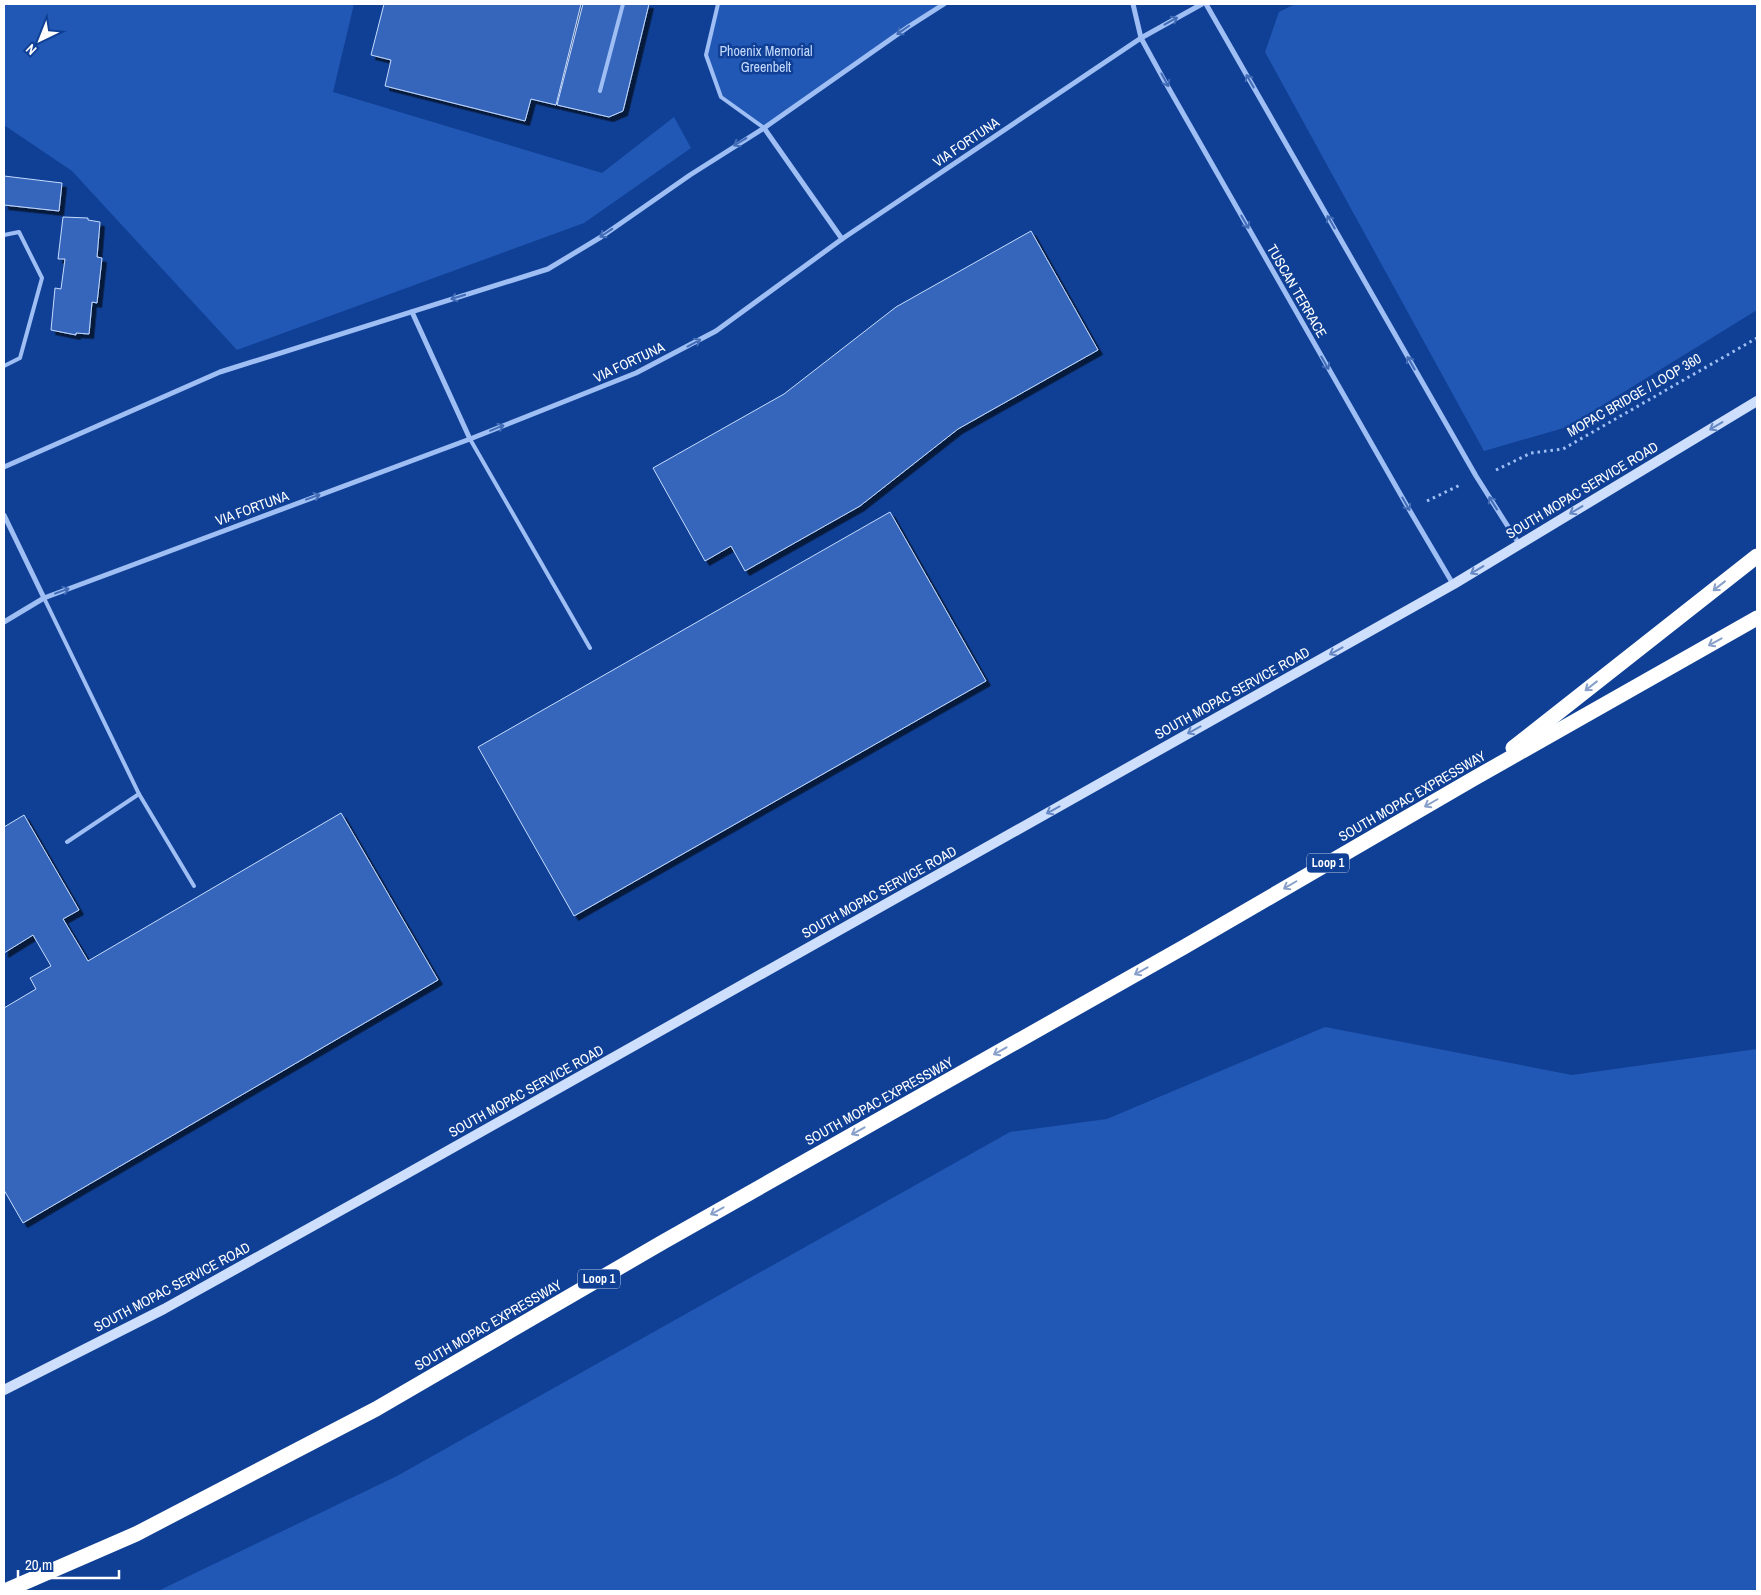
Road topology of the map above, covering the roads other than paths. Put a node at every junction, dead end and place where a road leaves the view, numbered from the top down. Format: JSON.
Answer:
{"nodes":[{"id":1,"x":623,"y":4,"type":"edge"},
{"id":2,"x":718,"y":4,"type":"edge"},
{"id":3,"x":944,"y":4,"type":"edge"},
{"id":4,"x":1133,"y":4,"type":"edge"},
{"id":5,"x":1202,"y":4,"type":"edge"},
{"id":6,"x":1206,"y":4,"type":"edge"},
{"id":7,"x":1141,"y":38,"type":"junction"},
{"id":8,"x":600,"y":90,"type":"dead end"},
{"id":9,"x":764,"y":128,"type":"junction"},
{"id":10,"x":4,"y":235,"type":"edge"},
{"id":11,"x":842,"y":239,"type":"junction"},
{"id":12,"x":412,"y":312,"type":"junction"},
{"id":13,"x":4,"y":366,"type":"edge"},
{"id":14,"x":1757,"y":400,"type":"edge"},
{"id":15,"x":470,"y":439,"type":"junction"},
{"id":16,"x":4,"y":467,"type":"edge"},
{"id":17,"x":4,"y":515,"type":"edge"},
{"id":18,"x":1519,"y":544,"type":"junction"},
{"id":19,"x":1757,"y":556,"type":"edge"},
{"id":20,"x":1454,"y":584,"type":"junction"},
{"id":21,"x":44,"y":598,"type":"junction"},
{"id":22,"x":1757,"y":618,"type":"edge"},
{"id":23,"x":4,"y":622,"type":"edge"},
{"id":24,"x":590,"y":648,"type":"dead end"},
{"id":25,"x":1473,"y":779,"type":"junction"},
{"id":26,"x":139,"y":794,"type":"junction"},
{"id":27,"x":67,"y":842,"type":"dead end"},
{"id":28,"x":194,"y":886,"type":"dead end"},
{"id":29,"x":4,"y":1390,"type":"edge"},
{"id":30,"x":5,"y":1591,"type":"edge"}],
"edges":[{"from":1,"to":8,"type":"lane"},
{"from":2,"to":9,"type":"lane"},
{"from":3,"to":9,"type":"street","one_way":true},
{"from":4,"to":7,"type":"street","name":"TUSCAN TERRACE"},
{"from":7,"to":5,"type":"street","name":"VIA FORTUNA","one_way":true},
{"from":18,"to":6,"type":"street","one_way":true},
{"from":7,"to":11,"type":"street","name":"VIA FORTUNA"},
{"from":7,"to":20,"type":"street","name":"TUSCAN TERRACE","one_way":true},
{"from":9,"to":11,"type":"street"},
{"from":9,"to":12,"type":"street","one_way":true},
{"from":10,"to":13,"type":"lane"},
{"from":15,"to":11,"type":"street","name":"VIA FORTUNA","one_way":true},
{"from":12,"to":15,"type":"street"},
{"from":12,"to":16,"type":"street"},
{"from":14,"to":18,"type":"main road","name":"SOUTH MOPAC SERVICE ROAD","one_way":true},
{"from":21,"to":15,"type":"street","name":"VIA FORTUNA","one_way":true},
{"from":15,"to":24,"type":"lane"},
{"from":17,"to":21,"type":"street"},
{"from":18,"to":20,"type":"main road","name":"SOUTH MOPAC SERVICE ROAD","one_way":true},
{"from":19,"to":25,"type":"highway","one_way":true},
{"from":20,"to":29,"type":"main road","name":"SOUTH MOPAC SERVICE ROAD","one_way":true},
{"from":21,"to":23,"type":"street","name":"VIA FORTUNA"},
{"from":21,"to":26,"type":"lane"},
{"from":22,"to":25,"type":"highway","name":"SOUTH MOPAC EXPRESSWAY","number":"Loop 1","one_way":true},
{"from":25,"to":30,"type":"highway","name":"SOUTH MOPAC EXPRESSWAY","number":"Loop 1","one_way":true},
{"from":26,"to":27,"type":"lane"},
{"from":26,"to":28,"type":"lane"}]}
